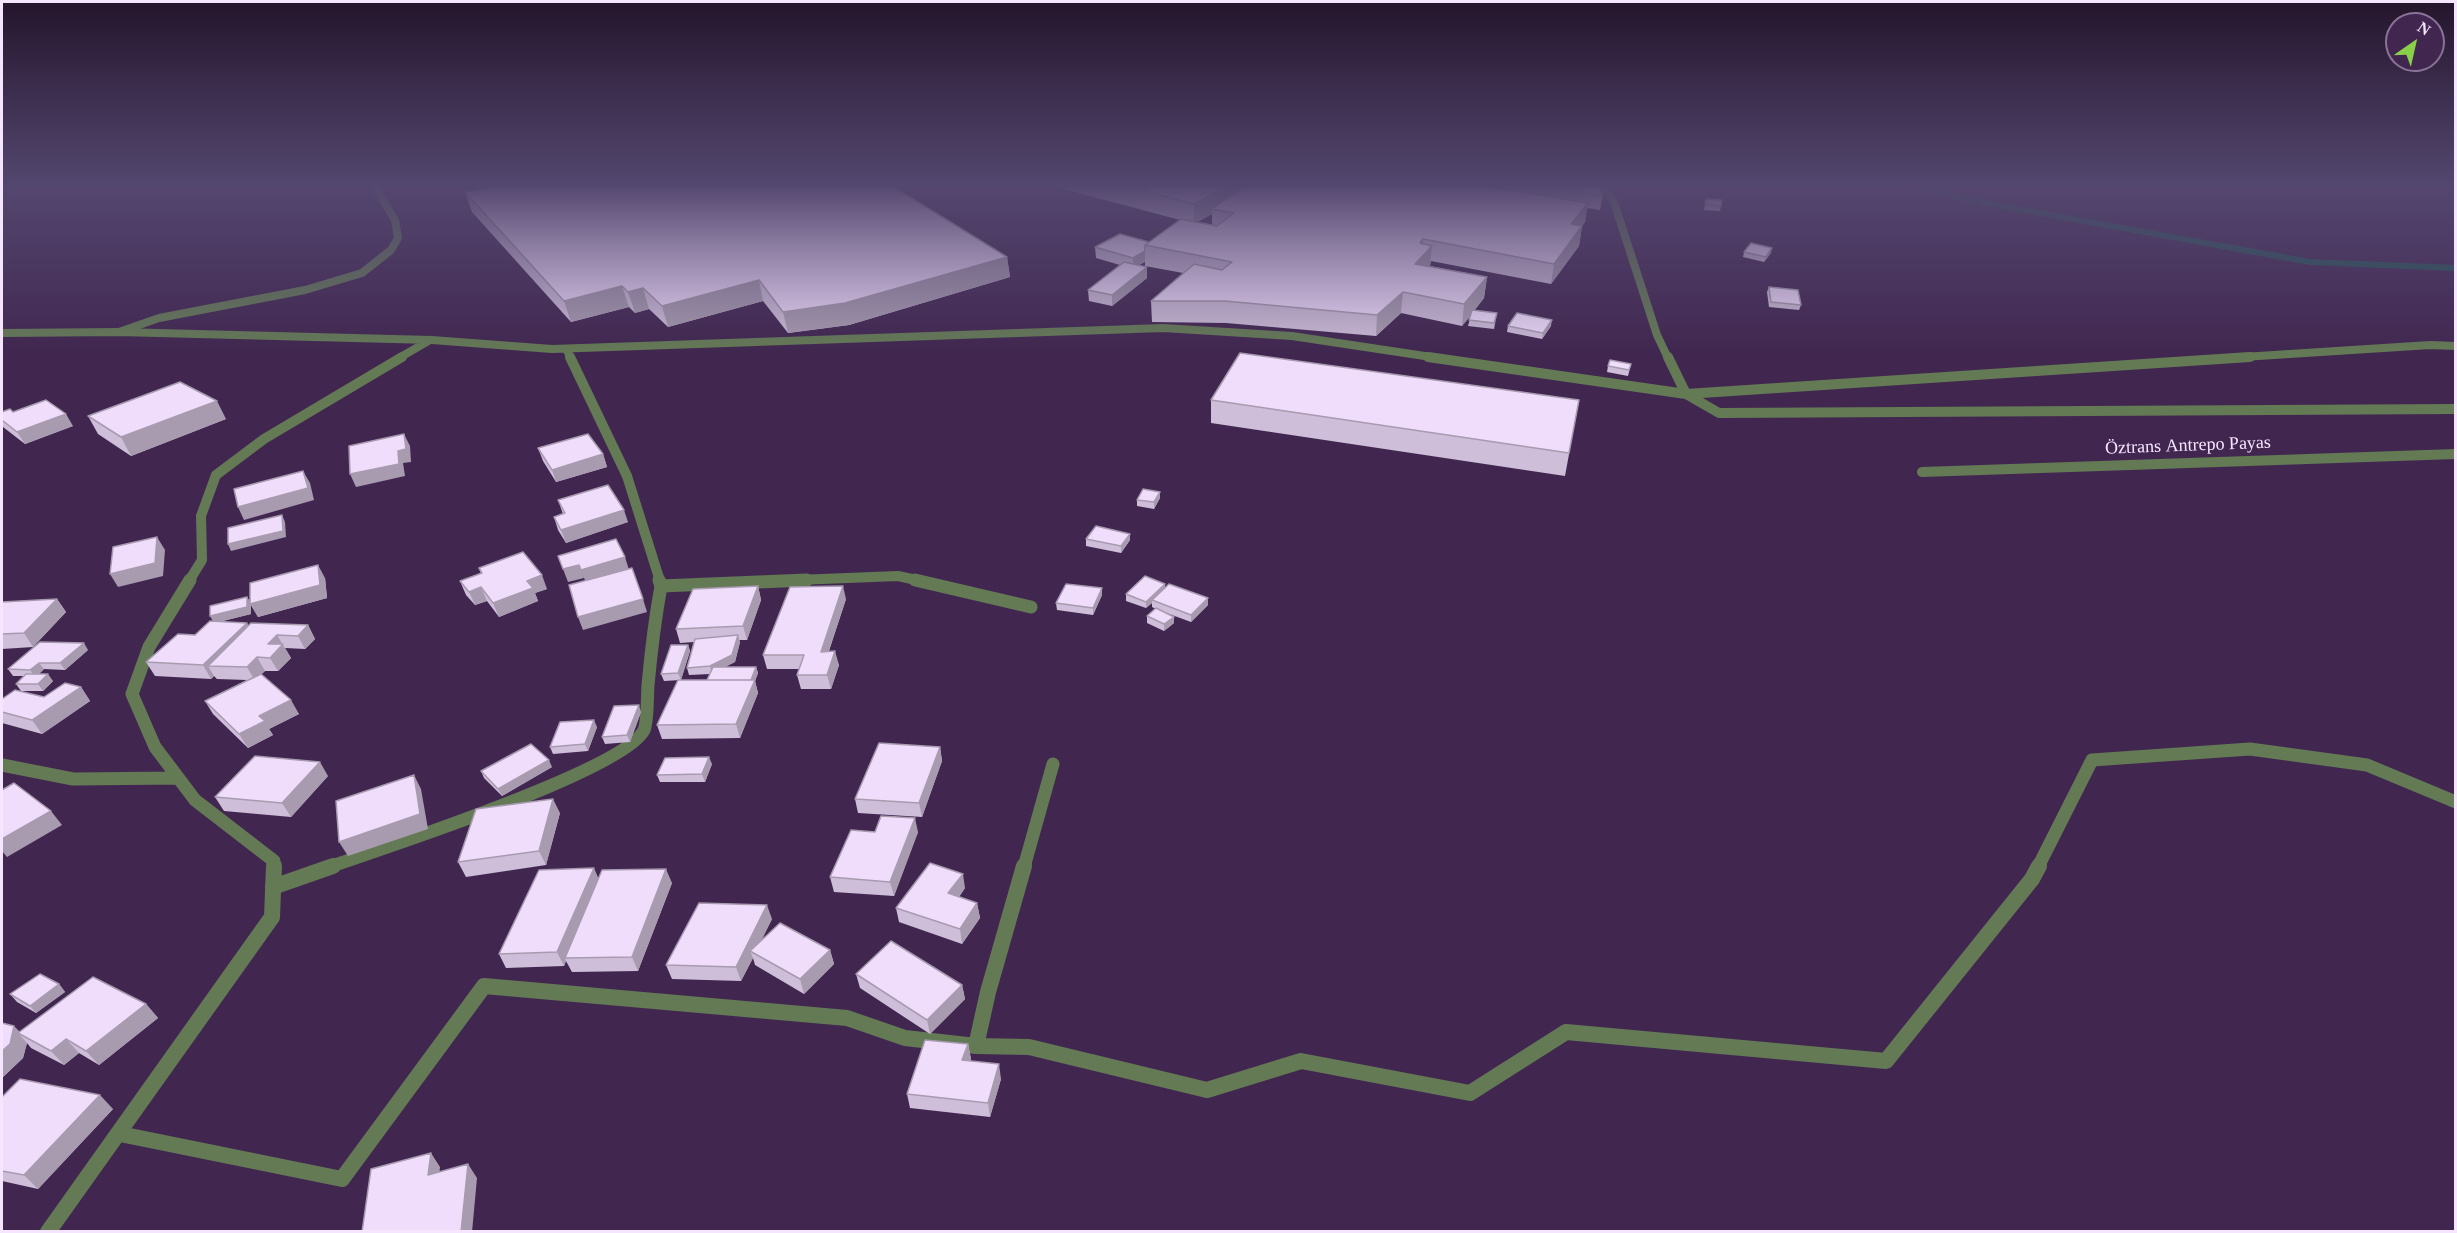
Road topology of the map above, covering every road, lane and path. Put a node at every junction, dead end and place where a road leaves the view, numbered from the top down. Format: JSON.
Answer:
{"nodes":[{"id":1,"x":396,"y":242,"type":"edge"},
{"id":2,"x":1627,"y":242,"type":"edge"},
{"id":3,"x":119,"y":332,"type":"junction"},
{"id":4,"x":2,"y":333,"type":"edge"},
{"id":5,"x":432,"y":340,"type":"junction"},
{"id":6,"x":2456,"y":346,"type":"edge"},
{"id":7,"x":566,"y":349,"type":"junction"},
{"id":8,"x":1686,"y":394,"type":"junction"},
{"id":9,"x":2456,"y":409,"type":"edge"},
{"id":10,"x":2456,"y":454,"type":"edge"},
{"id":11,"x":1922,"y":472,"type":"dead end"},
{"id":12,"x":661,"y":586,"type":"junction"},
{"id":13,"x":1031,"y":607,"type":"dead end"},
{"id":14,"x":1053,"y":764,"type":"dead end"},
{"id":15,"x":2,"y":765,"type":"edge"},
{"id":16,"x":178,"y":778,"type":"junction"},
{"id":17,"x":2456,"y":802,"type":"edge"},
{"id":18,"x":273,"y":887,"type":"junction"},
{"id":19,"x":976,"y":1046,"type":"junction"},
{"id":20,"x":120,"y":1134,"type":"junction"},
{"id":21,"x":48,"y":1232,"type":"edge"}],
"edges":[{"from":1,"to":3,"type":"street"},
{"from":2,"to":8,"type":"street"},
{"from":3,"to":4,"type":"street"},
{"from":3,"to":5,"type":"street"},
{"from":5,"to":7,"type":"street"},
{"from":5,"to":16,"type":"street"},
{"from":6,"to":8,"type":"street"},
{"from":7,"to":8,"type":"street"},
{"from":7,"to":12,"type":"street"},
{"from":8,"to":9,"type":"street"},
{"from":10,"to":11,"type":"street","name":"Öztrans Antrepo Payas"},
{"from":12,"to":13,"type":"street"},
{"from":12,"to":18,"type":"street"},
{"from":14,"to":19,"type":"street"},
{"from":15,"to":16,"type":"street"},
{"from":16,"to":18,"type":"street"},
{"from":17,"to":19,"type":"street"},
{"from":18,"to":20,"type":"street"},
{"from":19,"to":20,"type":"street"},
{"from":20,"to":21,"type":"street"}]}
